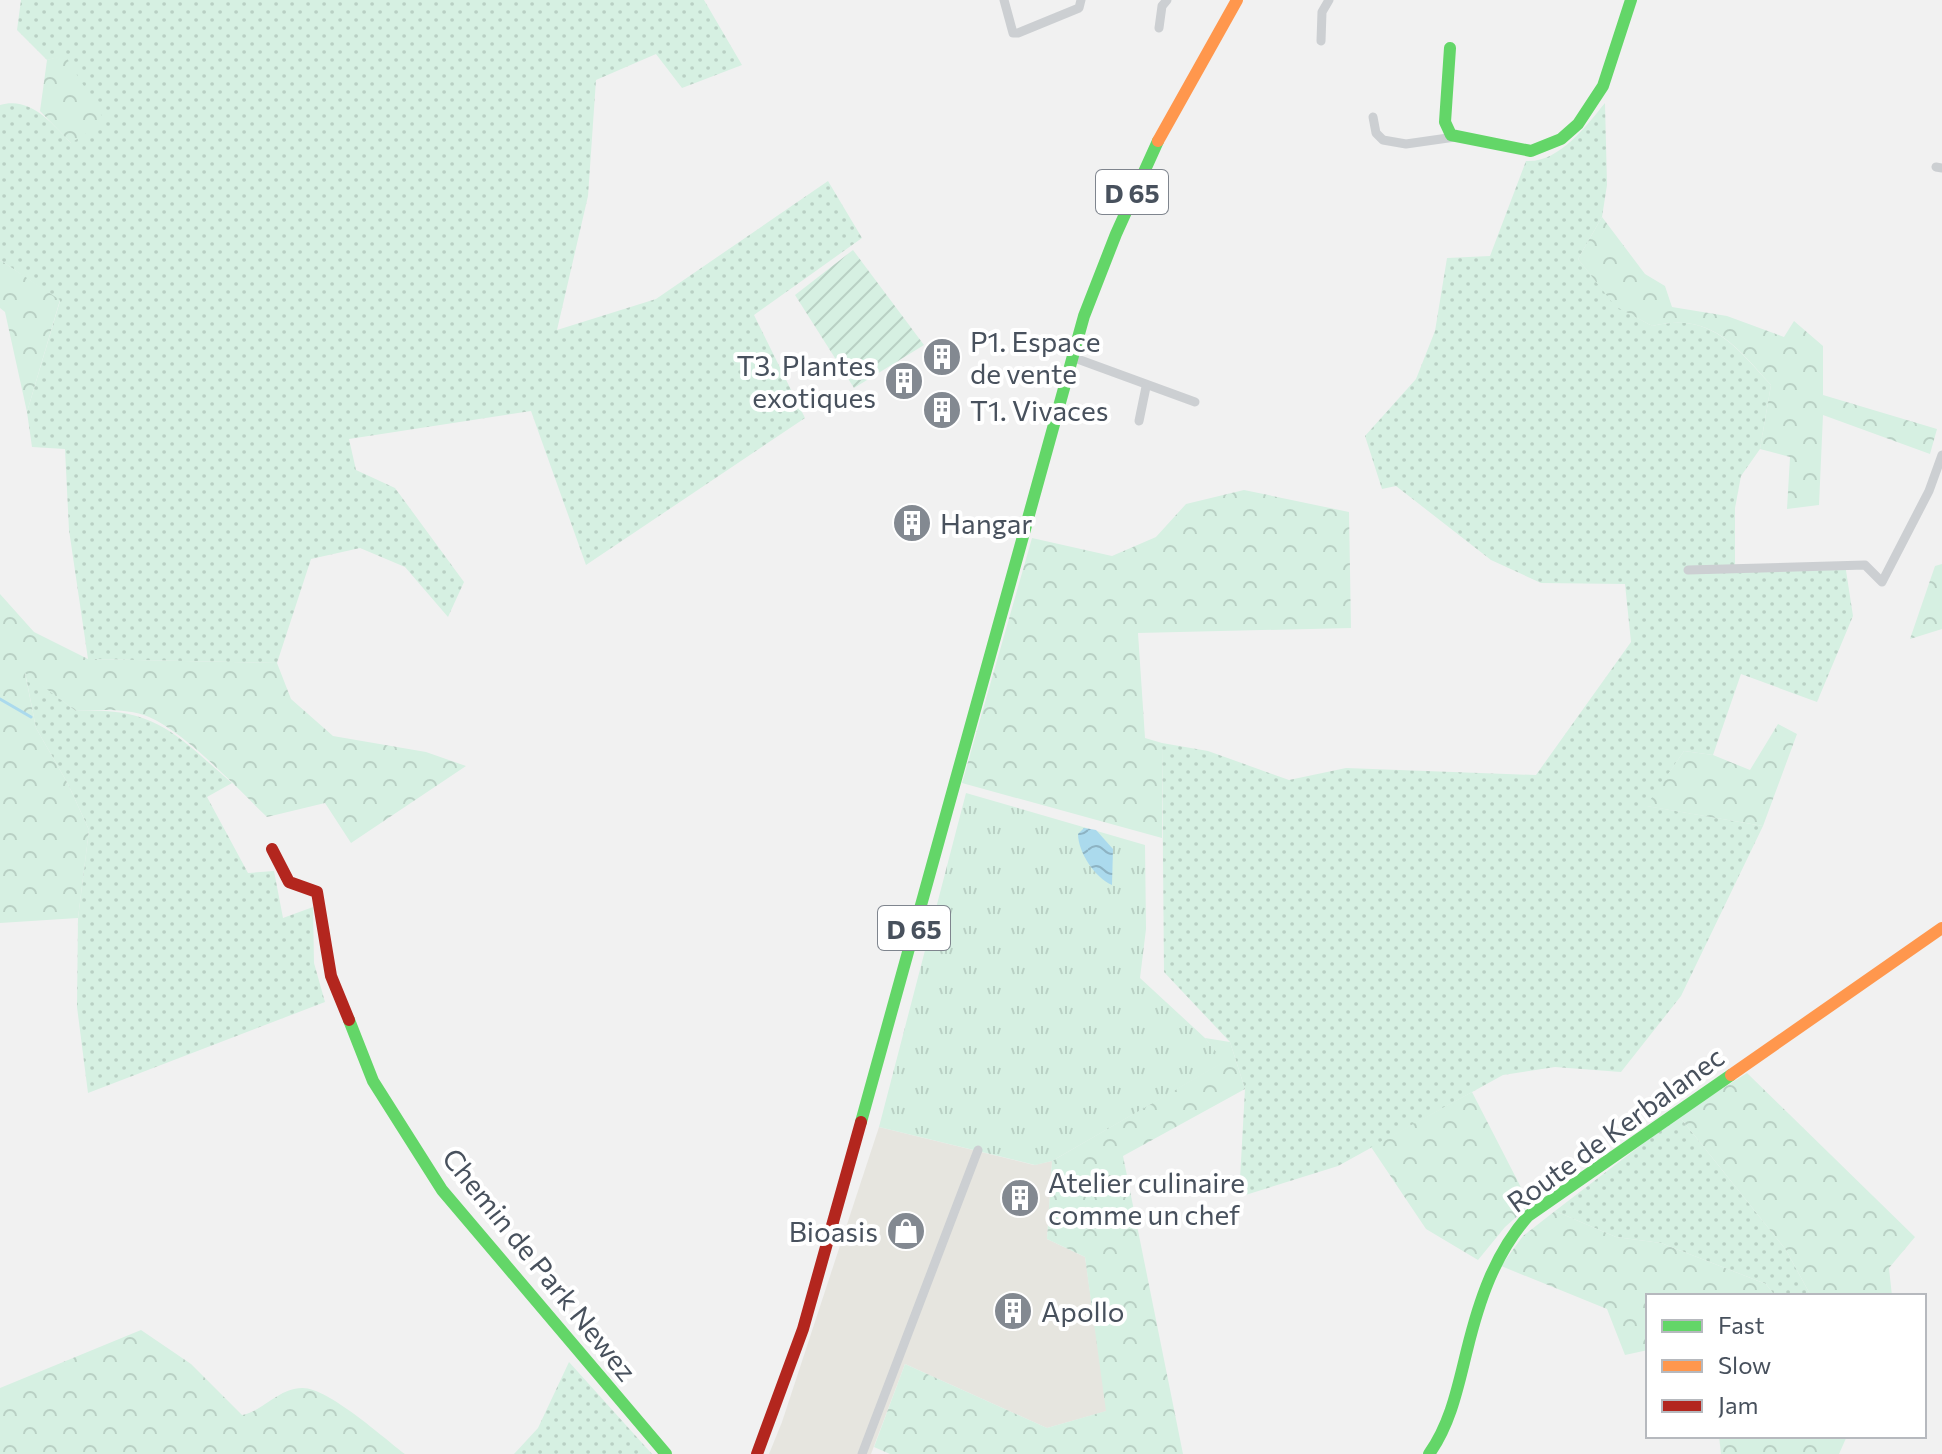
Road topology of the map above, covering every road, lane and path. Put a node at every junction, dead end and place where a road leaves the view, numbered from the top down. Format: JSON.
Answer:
{"nodes":[{"id":1,"x":1004,"y":0,"type":"edge"},
{"id":2,"x":1081,"y":0,"type":"edge"},
{"id":3,"x":1167,"y":0,"type":"edge"},
{"id":4,"x":1237,"y":0,"type":"edge"},
{"id":5,"x":1329,"y":0,"type":"edge"},
{"id":6,"x":1631,"y":0,"type":"edge"},
{"id":7,"x":1159,"y":28,"type":"dead end"},
{"id":8,"x":1321,"y":41,"type":"dead end"},
{"id":9,"x":1450,"y":48,"type":"dead end"},
{"id":10,"x":1373,"y":117,"type":"dead end"},
{"id":11,"x":1455,"y":137,"type":"junction"},
{"id":12,"x":1072,"y":357,"type":"junction"},
{"id":13,"x":1146,"y":387,"type":"junction"},
{"id":14,"x":1195,"y":402,"type":"dead end"},
{"id":15,"x":1139,"y":421,"type":"dead end"},
{"id":16,"x":1942,"y":455,"type":"edge"},
{"id":17,"x":1688,"y":570,"type":"dead end"},
{"id":18,"x":272,"y":849,"type":"dead end"},
{"id":19,"x":1942,"y":928,"type":"edge"},
{"id":20,"x":978,"y":1150,"type":"dead end"},
{"id":21,"x":666,"y":1454,"type":"edge"},
{"id":22,"x":757,"y":1454,"type":"edge"},
{"id":23,"x":862,"y":1454,"type":"edge"},
{"id":24,"x":1429,"y":1454,"type":"edge"}],
"edges":[{"from":1,"to":2,"type":"street"},
{"from":3,"to":7,"type":"street"},
{"from":4,"to":12,"type":"street","number":"D 65"},
{"from":5,"to":8,"type":"street"},
{"from":6,"to":11,"type":"street"},
{"from":9,"to":11,"type":"street"},
{"from":10,"to":11,"type":"street"},
{"from":12,"to":13,"type":"street"},
{"from":12,"to":22,"type":"street","number":"D 65"},
{"from":13,"to":14,"type":"street"},
{"from":13,"to":15,"type":"street"},
{"from":16,"to":17,"type":"street"},
{"from":18,"to":21,"type":"street","name":"Chemin de Park Newez"},
{"from":19,"to":24,"type":"street","name":"Route de Kerbalanec"},
{"from":20,"to":23,"type":"street"}]}
